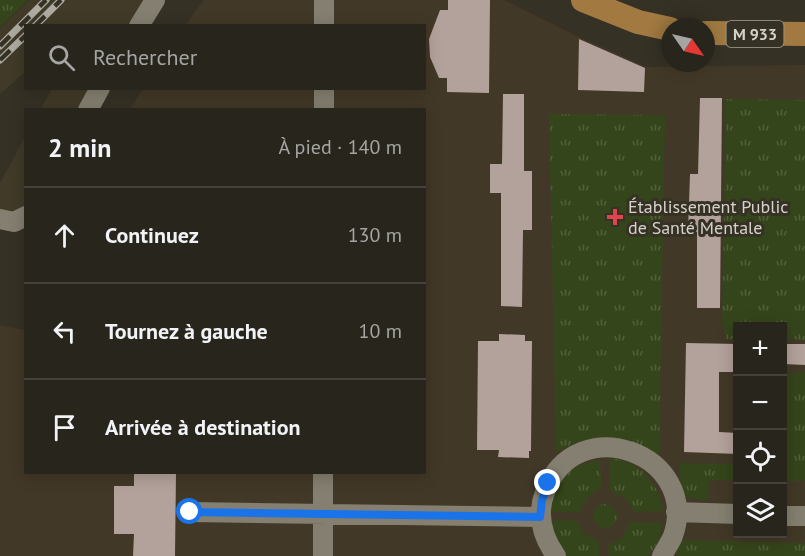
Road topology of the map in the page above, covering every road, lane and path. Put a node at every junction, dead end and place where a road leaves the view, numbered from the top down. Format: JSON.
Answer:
{"nodes":[{"id":1,"x":155,"y":0,"type":"edge"},
{"id":2,"x":324,"y":0,"type":"edge"},
{"id":3,"x":583,"y":0,"type":"edge"},
{"id":4,"x":140,"y":24,"type":"edge"},
{"id":5,"x":324,"y":24,"type":"edge"},
{"id":6,"x":661,"y":27,"type":"edge"},
{"id":7,"x":715,"y":33,"type":"edge"},
{"id":8,"x":805,"y":34,"type":"edge"},
{"id":9,"x":99,"y":90,"type":"edge"},
{"id":10,"x":324,"y":90,"type":"edge"},
{"id":11,"x":89,"y":108,"type":"edge"},
{"id":12,"x":324,"y":108,"type":"edge"},
{"id":13,"x":24,"y":217,"type":"edge"},
{"id":14,"x":0,"y":219,"type":"edge"},
{"id":15,"x":323,"y":474,"type":"edge"},
{"id":16,"x":190,"y":512,"type":"dead end"},
{"id":17,"x":676,"y":513,"type":"junction"},
{"id":18,"x":323,"y":514,"type":"junction"},
{"id":19,"x":733,"y":514,"type":"edge"},
{"id":20,"x":787,"y":516,"type":"edge"},
{"id":21,"x":805,"y":516,"type":"edge"},
{"id":22,"x":540,"y":517,"type":"junction"},
{"id":23,"x":549,"y":552,"type":"edge"},
{"id":24,"x":323,"y":556,"type":"edge"},
{"id":25,"x":662,"y":556,"type":"edge"}],
"edges":[{"from":1,"to":4,"type":"street"},
{"from":2,"to":5,"type":"street"},
{"from":3,"to":6,"type":"main road"},
{"from":7,"to":8,"type":"main road","number":"M 933"},
{"from":9,"to":11,"type":"street"},
{"from":10,"to":12,"type":"street"},
{"from":13,"to":14,"type":"street"},
{"from":15,"to":18,"type":"street"},
{"from":16,"to":18,"type":"street"},
{"from":17,"to":19,"type":"street"},
{"from":17,"to":22,"type":"street"},
{"from":17,"to":25,"type":"street"},
{"from":18,"to":22,"type":"street"},
{"from":18,"to":24,"type":"street"},
{"from":20,"to":21,"type":"street"},
{"from":22,"to":23,"type":"street"}]}
